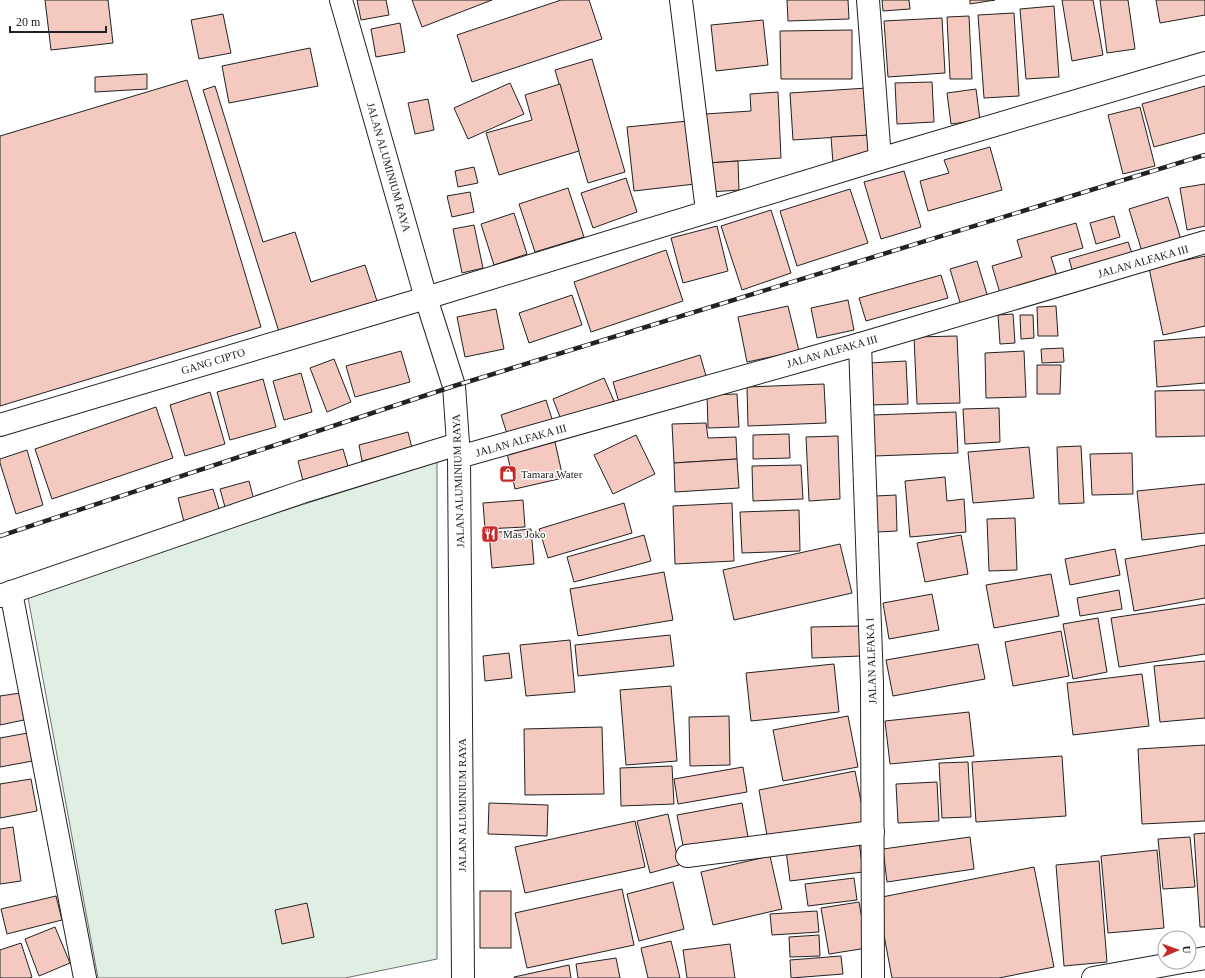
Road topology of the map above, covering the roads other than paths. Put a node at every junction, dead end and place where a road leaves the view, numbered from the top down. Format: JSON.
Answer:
{"nodes":[{"id":1,"x":341,"y":0,"type":"edge"},
{"id":2,"x":681,"y":0,"type":"edge"},
{"id":3,"x":868,"y":0,"type":"edge"},
{"id":4,"x":1205,"y":63,"type":"edge"},
{"id":5,"x":880,"y":159,"type":"junction"},
{"id":6,"x":707,"y":211,"type":"junction"},
{"id":7,"x":1205,"y":242,"type":"edge"},
{"id":8,"x":426,"y":298,"type":"junction"},
{"id":9,"x":860,"y":344,"type":"junction"},
{"id":10,"x":0,"y":424,"type":"edge"},
{"id":11,"x":458,"y":451,"type":"junction"},
{"id":12,"x":6,"y":594,"type":"edge"},
{"id":13,"x":873,"y":832,"type":"junction"},
{"id":14,"x":686,"y":856,"type":"dead end"},
{"id":15,"x":1157,"y":966,"type":"edge"},
{"id":16,"x":85,"y":978,"type":"edge"},
{"id":17,"x":463,"y":978,"type":"edge"},
{"id":18,"x":873,"y":978,"type":"edge"},
{"id":19,"x":1093,"y":978,"type":"edge"}],
"edges":[{"from":1,"to":8,"type":"street","name":"JALAN ALUMINIUM RAYA"},
{"from":2,"to":6,"type":"street"},
{"from":3,"to":5,"type":"street"},
{"from":4,"to":5,"type":"street","name":"GANG CIPTO"},
{"from":5,"to":6,"type":"street","name":"GANG CIPTO"},
{"from":6,"to":8,"type":"street","name":"GANG CIPTO"},
{"from":7,"to":9,"type":"street","name":"JALAN ALFAKA III"},
{"from":8,"to":10,"type":"street","name":"GANG CIPTO"},
{"from":8,"to":11,"type":"street","name":"JALAN ALUMINIUM RAYA"},
{"from":9,"to":11,"type":"street","name":"JALAN ALFAKA III"},
{"from":9,"to":13,"type":"street","name":"JALAN ALFAKA I"},
{"from":11,"to":12,"type":"street","name":"JALAN ALFAKA III"},
{"from":11,"to":17,"type":"street","name":"JALAN ALUMINIUM RAYA"},
{"from":12,"to":16,"type":"street"},
{"from":13,"to":14,"type":"street"},
{"from":13,"to":18,"type":"street","name":"JALAN ALFAKA I"},
{"from":15,"to":19,"type":"street"}]}
